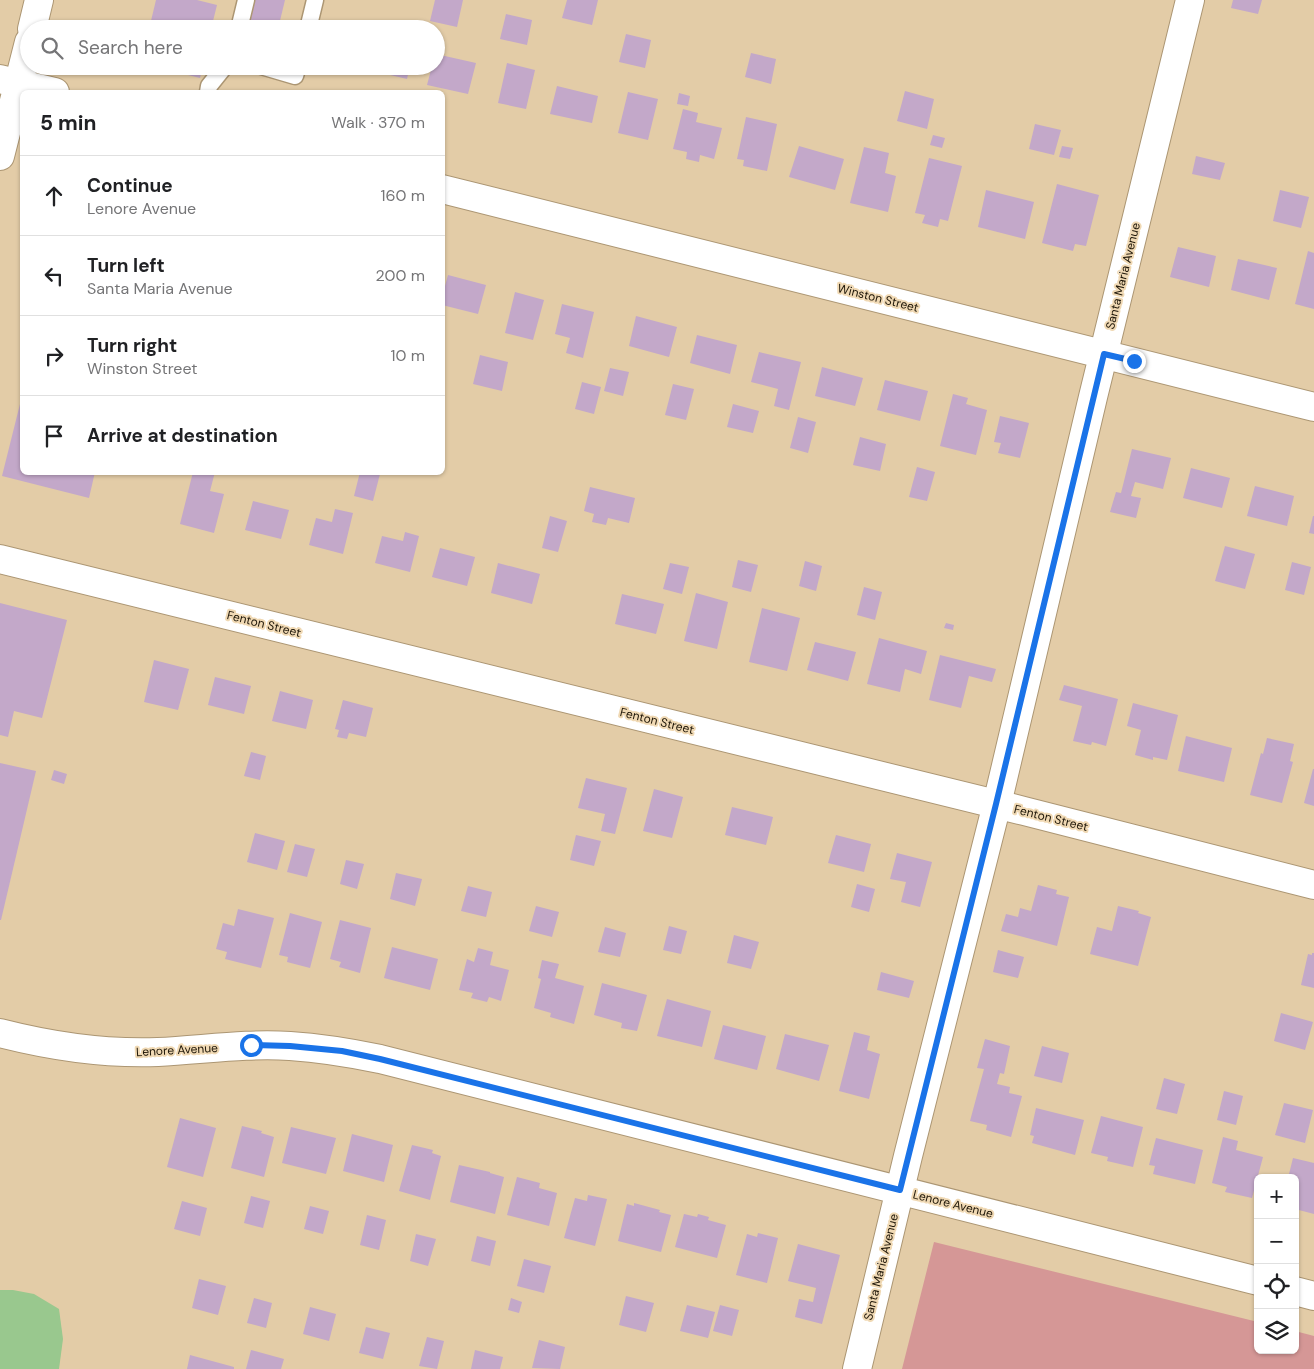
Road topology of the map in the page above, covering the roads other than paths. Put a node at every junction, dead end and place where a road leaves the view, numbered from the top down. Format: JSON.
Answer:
{"nodes":[{"id":1,"x":39,"y":0,"type":"edge"},
{"id":2,"x":246,"y":0,"type":"edge"},
{"id":3,"x":315,"y":0,"type":"edge"},
{"id":4,"x":1190,"y":0,"type":"edge"},
{"id":5,"x":34,"y":20,"type":"edge"},
{"id":6,"x":241,"y":20,"type":"edge"},
{"id":7,"x":310,"y":20,"type":"edge"},
{"id":8,"x":20,"y":60,"type":"edge"},
{"id":9,"x":218,"y":75,"type":"edge"},
{"id":10,"x":9,"y":81,"type":"edge"},
{"id":11,"x":47,"y":90,"type":"edge"},
{"id":12,"x":208,"y":90,"type":"edge"},
{"id":13,"x":0,"y":154,"type":"edge"},
{"id":14,"x":445,"y":190,"type":"edge"},
{"id":15,"x":1104,"y":354,"type":"junction"},
{"id":16,"x":1314,"y":407,"type":"edge"},
{"id":17,"x":0,"y":560,"type":"edge"},
{"id":18,"x":996,"y":804,"type":"junction"},
{"id":19,"x":1314,"y":885,"type":"edge"},
{"id":20,"x":0,"y":1032,"type":"edge"},
{"id":21,"x":900,"y":1190,"type":"junction"},
{"id":22,"x":1254,"y":1280,"type":"edge"},
{"id":23,"x":1299,"y":1292,"type":"edge"},
{"id":24,"x":1314,"y":1296,"type":"edge"},
{"id":25,"x":857,"y":1369,"type":"edge"}],
"edges":[{"from":1,"to":5,"type":"street"},
{"from":2,"to":6,"type":"lane"},
{"from":3,"to":7,"type":"lane"},
{"from":4,"to":15,"type":"street","name":"Santa Maria Avenue"},
{"from":8,"to":10,"type":"street"},
{"from":9,"to":12,"type":"lane"},
{"from":10,"to":11,"type":"street"},
{"from":10,"to":13,"type":"street"},
{"from":14,"to":15,"type":"street","name":"Winston Street"},
{"from":15,"to":16,"type":"street","name":"Winston Street"},
{"from":15,"to":18,"type":"street","name":"Santa Maria Avenue"},
{"from":17,"to":18,"type":"street","name":"Fenton Street"},
{"from":18,"to":19,"type":"street","name":"Fenton Street"},
{"from":18,"to":21,"type":"street","name":"Santa Maria Avenue"},
{"from":20,"to":21,"type":"street","name":"Lenore Avenue"},
{"from":21,"to":22,"type":"street","name":"Lenore Avenue"},
{"from":21,"to":25,"type":"street","name":"Santa Maria Avenue"},
{"from":23,"to":24,"type":"street"}]}
